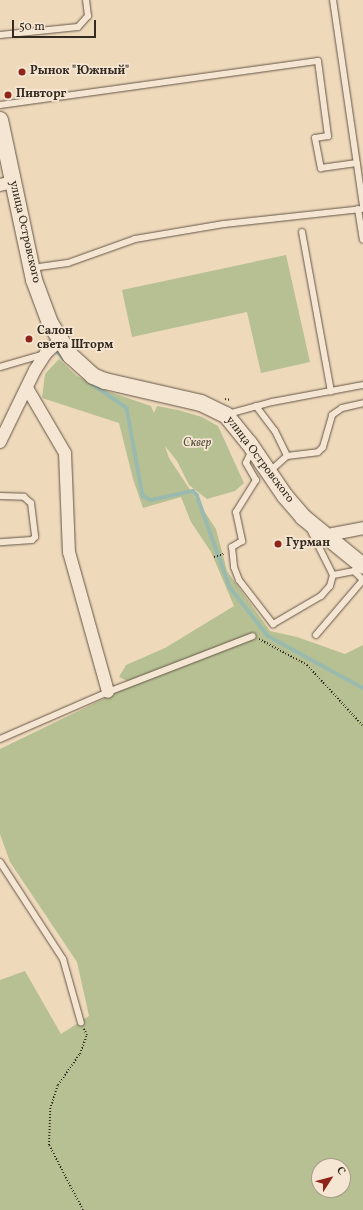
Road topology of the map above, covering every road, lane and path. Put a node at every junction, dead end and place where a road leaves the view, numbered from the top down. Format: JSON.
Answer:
{"nodes":[{"id":1,"x":86,"y":0,"type":"edge"},
{"id":2,"x":333,"y":0,"type":"edge"},
{"id":3,"x":0,"y":35,"type":"edge"},
{"id":4,"x":0,"y":105,"type":"edge"},
{"id":5,"x":0,"y":120,"type":"edge"},
{"id":6,"x":357,"y":163,"type":"junction"},
{"id":7,"x":6,"y":183,"type":"edge"},
{"id":8,"x":361,"y":208,"type":"edge"},
{"id":9,"x":302,"y":232,"type":"dead end"},
{"id":10,"x":363,"y":240,"type":"edge"},
{"id":11,"x":31,"y":268,"type":"junction"},
{"id":12,"x":60,"y":340,"type":"junction"},
{"id":13,"x":46,"y":353,"type":"junction"},
{"id":14,"x":0,"y":367,"type":"edge"},
{"id":15,"x":363,"y":385,"type":"edge"},
{"id":16,"x":26,"y":388,"type":"junction"},
{"id":17,"x":331,"y":391,"type":"junction"},
{"id":18,"x":224,"y":398,"type":"dead end"},
{"id":19,"x":363,"y":403,"type":"edge"},
{"id":20,"x":256,"y":406,"type":"junction"},
{"id":21,"x":229,"y":407,"type":"junction"},
{"id":22,"x":0,"y":442,"type":"edge"},
{"id":23,"x":253,"y":448,"type":"junction"},
{"id":24,"x":287,"y":456,"type":"junction"},
{"id":25,"x":268,"y":473,"type":"junction"},
{"id":26,"x":0,"y":496,"type":"edge"},
{"id":27,"x":306,"y":520,"type":"junction"},
{"id":28,"x":363,"y":528,"type":"edge"},
{"id":29,"x":329,"y":539,"type":"junction"},
{"id":30,"x":0,"y":542,"type":"edge"},
{"id":31,"x":224,"y":554,"type":"dead end"},
{"id":32,"x":214,"y":557,"type":"dead end"},
{"id":33,"x":363,"y":570,"type":"edge"},
{"id":34,"x":361,"y":571,"type":"edge"},
{"id":35,"x":333,"y":575,"type":"junction"},
{"id":36,"x":316,"y":635,"type":"dead end"},
{"id":37,"x":253,"y":636,"type":"joint"},
{"id":38,"x":108,"y":692,"type":"junction"},
{"id":39,"x":363,"y":726,"type":"edge"},
{"id":40,"x":0,"y":739,"type":"edge"},
{"id":41,"x":0,"y":862,"type":"edge"},
{"id":42,"x":81,"y":1023,"type":"joint"},
{"id":43,"x":84,"y":1210,"type":"edge"}],
"edges":[{"from":1,"to":3,"type":"lane"},
{"from":2,"to":6,"type":"lane"},
{"from":4,"to":6,"type":"lane"},
{"from":5,"to":7,"type":"street","name":"улица Островского"},
{"from":6,"to":8,"type":"lane"},
{"from":7,"to":11,"type":"street","name":"улица Островского"},
{"from":8,"to":10,"type":"lane"},
{"from":8,"to":11,"type":"lane"},
{"from":9,"to":17,"type":"lane"},
{"from":11,"to":12,"type":"street","name":"улица Островского"},
{"from":12,"to":13,"type":"street"},
{"from":12,"to":21,"type":"street","name":"улица Островского"},
{"from":13,"to":14,"type":"lane"},
{"from":13,"to":16,"type":"street"},
{"from":15,"to":17,"type":"lane"},
{"from":16,"to":22,"type":"street"},
{"from":16,"to":38,"type":"street"},
{"from":17,"to":20,"type":"lane"},
{"from":18,"to":21,"type":"path"},
{"from":19,"to":24,"type":"lane"},
{"from":20,"to":21,"type":"lane"},
{"from":20,"to":24,"type":"lane"},
{"from":21,"to":23,"type":"street","name":"улица Островского"},
{"from":23,"to":25,"type":"street","name":"улица Островского"},
{"from":23,"to":35,"type":"lane"},
{"from":24,"to":25,"type":"lane"},
{"from":25,"to":27,"type":"street","name":"улица Островского"},
{"from":26,"to":30,"type":"lane"},
{"from":27,"to":29,"type":"street","name":"улица Островского"},
{"from":27,"to":35,"type":"lane"},
{"from":28,"to":29,"type":"street"},
{"from":29,"to":34,"type":"street","name":"улица Островского"},
{"from":31,"to":32,"type":"path"},
{"from":33,"to":34,"type":"lane"},
{"from":34,"to":35,"type":"lane"},
{"from":34,"to":36,"type":"lane"},
{"from":37,"to":38,"type":"lane"},
{"from":37,"to":39,"type":"path"},
{"from":38,"to":40,"type":"lane"},
{"from":41,"to":42,"type":"lane"},
{"from":42,"to":43,"type":"path"}]}
